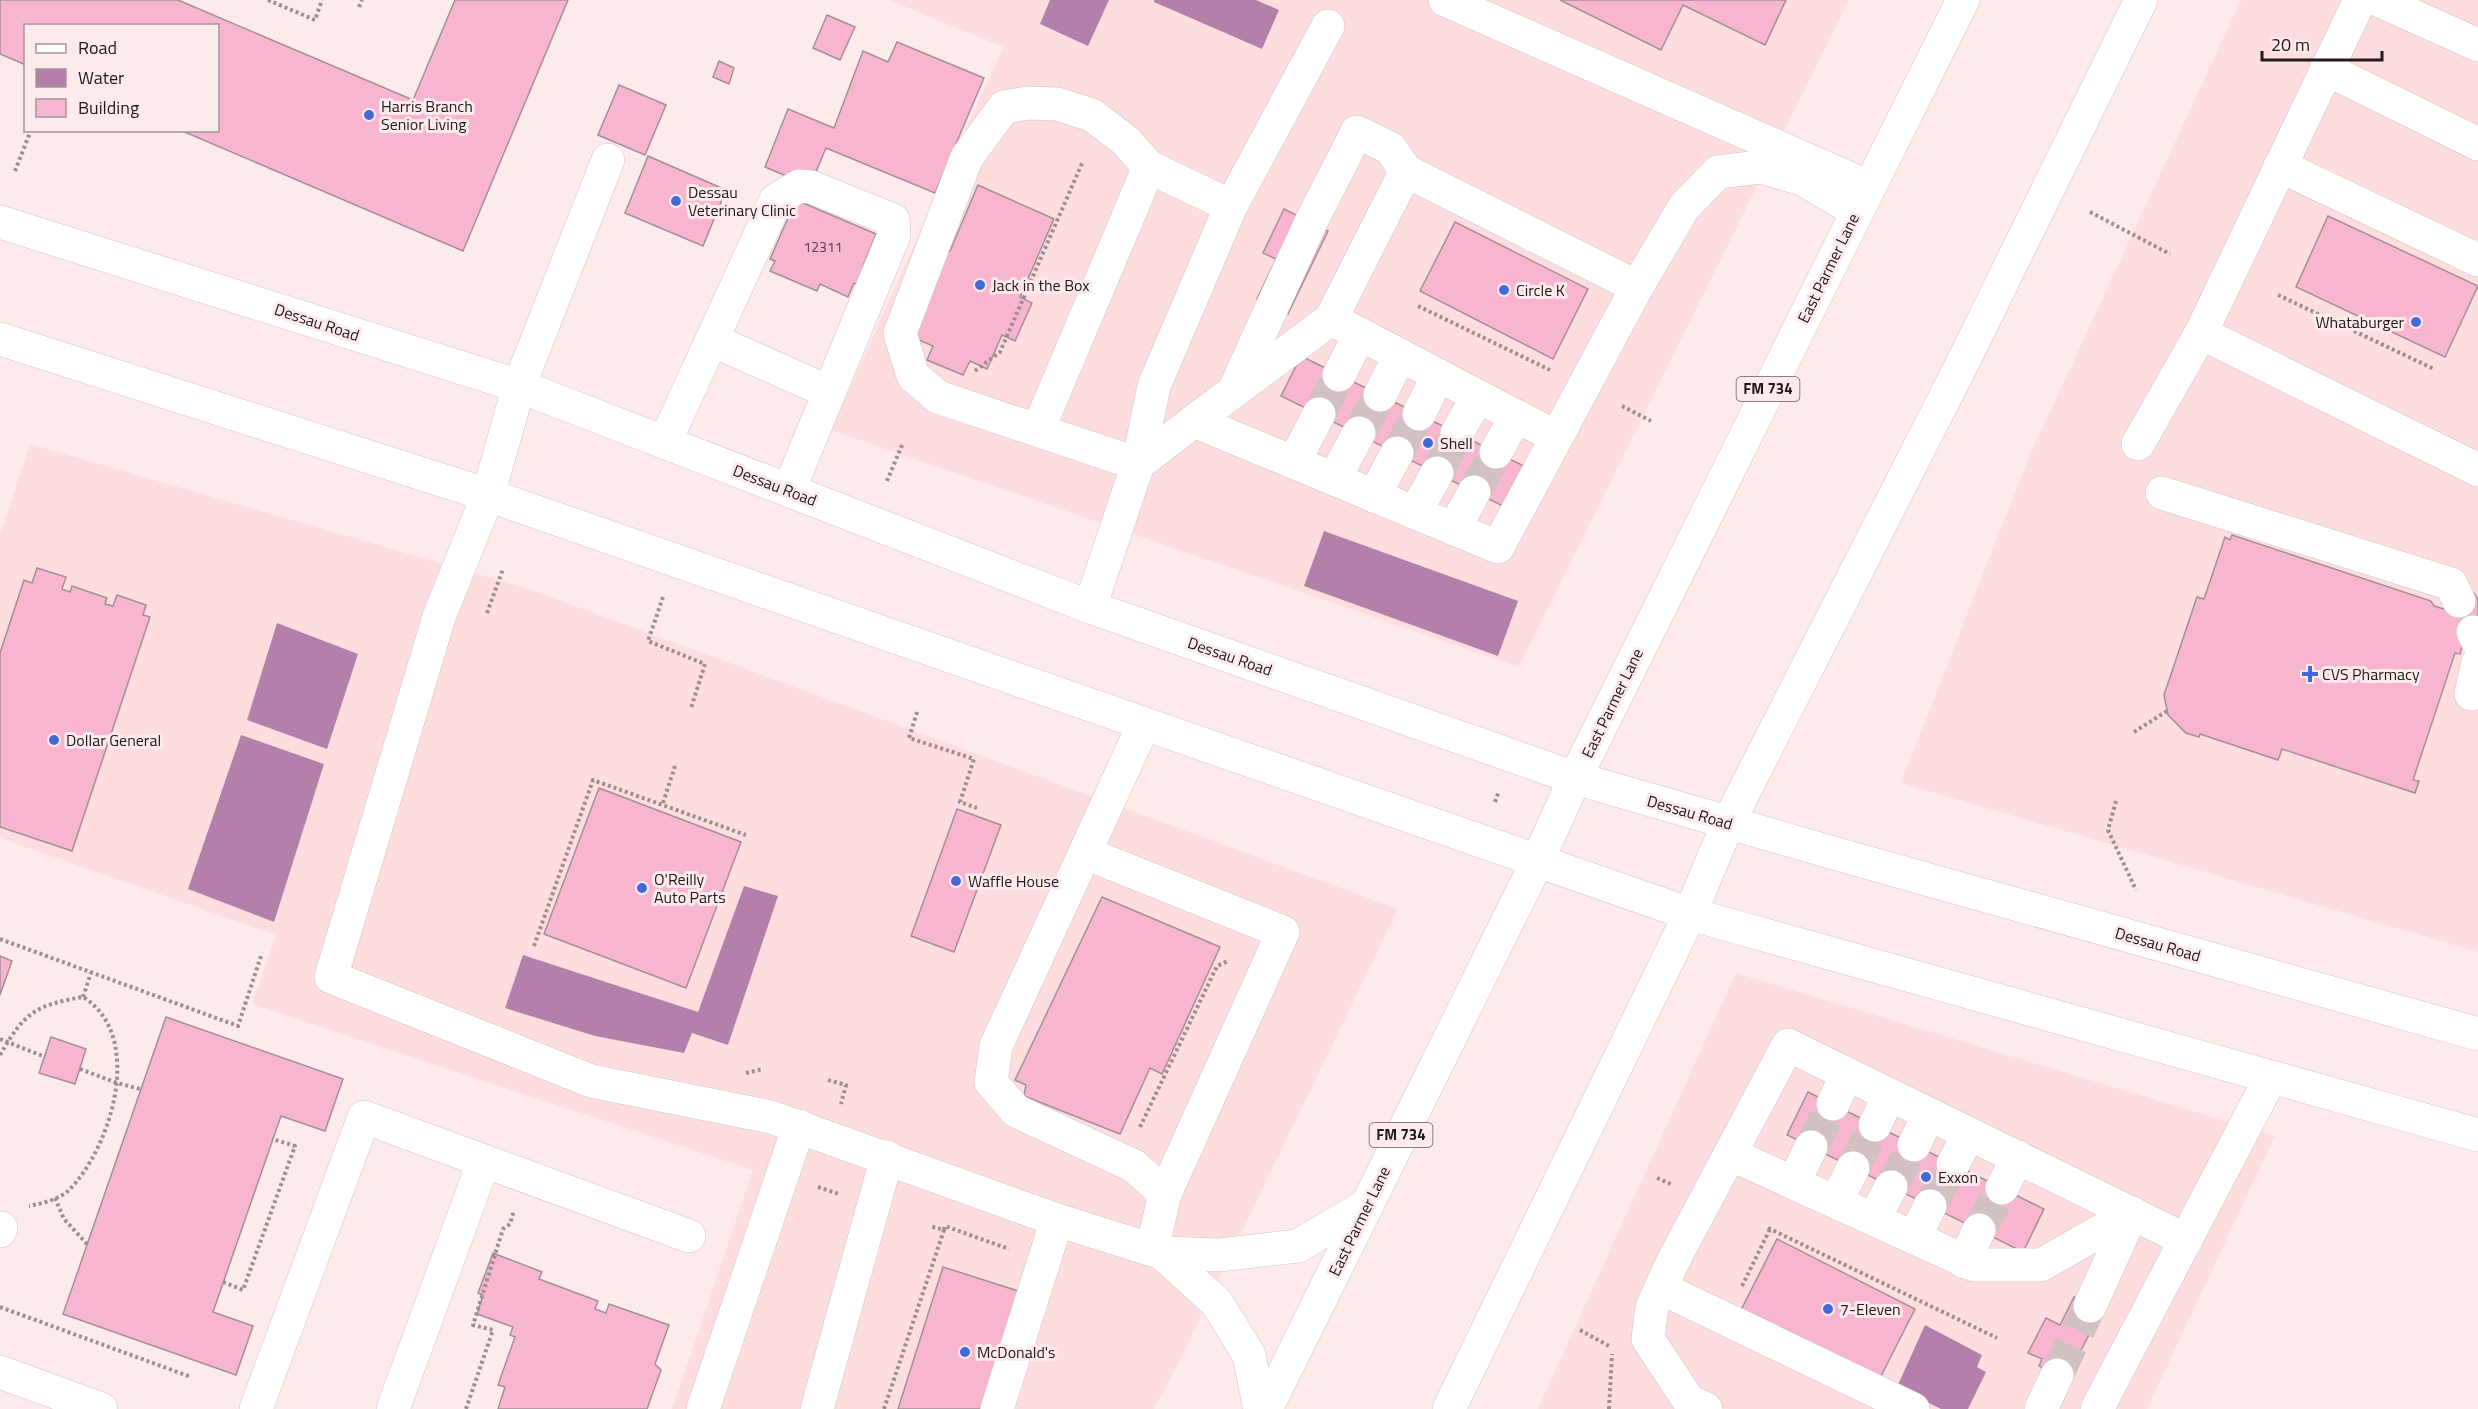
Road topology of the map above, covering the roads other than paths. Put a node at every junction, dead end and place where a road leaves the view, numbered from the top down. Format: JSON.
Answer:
{"nodes":[{"id":1,"x":1445,"y":0,"type":"edge"},
{"id":2,"x":1963,"y":0,"type":"edge"},
{"id":3,"x":2141,"y":0,"type":"edge"},
{"id":4,"x":2360,"y":0,"type":"edge"},
{"id":5,"x":2378,"y":0,"type":"edge"},
{"id":6,"x":1328,"y":26,"type":"dead end"},
{"id":7,"x":2478,"y":45,"type":"edge"},
{"id":8,"x":2326,"y":69,"type":"junction"},
{"id":9,"x":2478,"y":144,"type":"edge"},
{"id":10,"x":608,"y":160,"type":"dead end"},
{"id":11,"x":2280,"y":166,"type":"junction"},
{"id":12,"x":1149,"y":167,"type":"junction"},
{"id":13,"x":1406,"y":171,"type":"junction"},
{"id":14,"x":1863,"y":199,"type":"junction"},
{"id":15,"x":1232,"y":207,"type":"junction"},
{"id":16,"x":0,"y":222,"type":"edge"},
{"id":17,"x":2477,"y":260,"type":"edge"},
{"id":18,"x":1637,"y":287,"type":"junction"},
{"id":19,"x":1345,"y":327,"type":"junction"},
{"id":20,"x":2201,"y":333,"type":"junction"},
{"id":21,"x":0,"y":339,"type":"edge"},
{"id":22,"x":712,"y":340,"type":"junction"},
{"id":23,"x":1400,"y":355,"type":"junction"},
{"id":24,"x":1339,"y":375,"type":"tunnel mouth"},
{"id":25,"x":1438,"y":376,"type":"junction"},
{"id":26,"x":519,"y":386,"type":"junction"},
{"id":27,"x":1233,"y":391,"type":"junction"},
{"id":28,"x":830,"y":392,"type":"junction"},
{"id":29,"x":1380,"y":395,"type":"tunnel mouth"},
{"id":30,"x":1478,"y":396,"type":"junction"},
{"id":31,"x":1319,"y":414,"type":"tunnel mouth"},
{"id":32,"x":1419,"y":414,"type":"tunnel mouth"},
{"id":33,"x":1516,"y":416,"type":"junction"},
{"id":34,"x":1194,"y":421,"type":"junction"},
{"id":35,"x":1038,"y":430,"type":"junction"},
{"id":36,"x":1359,"y":433,"type":"tunnel mouth"},
{"id":37,"x":1457,"y":433,"type":"tunnel mouth"},
{"id":38,"x":1556,"y":436,"type":"junction"},
{"id":39,"x":665,"y":442,"type":"junction"},
{"id":40,"x":2138,"y":444,"type":"dead end"},
{"id":41,"x":1496,"y":452,"type":"tunnel mouth"},
{"id":42,"x":1397,"y":453,"type":"tunnel mouth"},
{"id":43,"x":1294,"y":462,"type":"junction"},
{"id":44,"x":1138,"y":464,"type":"junction"},
{"id":45,"x":2478,"y":470,"type":"edge"},
{"id":46,"x":1437,"y":473,"type":"tunnel mouth"},
{"id":47,"x":1334,"y":479,"type":"junction"},
{"id":48,"x":789,"y":490,"type":"junction"},
{"id":49,"x":1474,"y":492,"type":"tunnel mouth"},
{"id":50,"x":2162,"y":493,"type":"dead end"},
{"id":51,"x":488,"y":495,"type":"junction"},
{"id":52,"x":1374,"y":496,"type":"junction"},
{"id":53,"x":1415,"y":513,"type":"junction"},
{"id":54,"x":1454,"y":529,"type":"junction"},
{"id":55,"x":2459,"y":601,"type":"dead end"},
{"id":56,"x":1090,"y":607,"type":"junction"},
{"id":57,"x":2476,"y":646,"type":"edge"},
{"id":58,"x":2471,"y":694,"type":"dead end"},
{"id":59,"x":1144,"y":724,"type":"junction"},
{"id":60,"x":1575,"y":778,"type":"junction"},
{"id":61,"x":1728,"y":823,"type":"junction"},
{"id":62,"x":1085,"y":853,"type":"junction"},
{"id":63,"x":1537,"y":862,"type":"junction"},
{"id":64,"x":1690,"y":914,"type":"junction"},
{"id":65,"x":2478,"y":1034,"type":"edge"},
{"id":66,"x":1848,"y":1074,"type":"junction"},
{"id":67,"x":2271,"y":1077,"type":"junction"},
{"id":68,"x":1889,"y":1095,"type":"junction"},
{"id":69,"x":1833,"y":1104,"type":"tunnel mouth"},
{"id":70,"x":1929,"y":1114,"type":"junction"},
{"id":71,"x":1875,"y":1125,"type":"tunnel mouth"},
{"id":72,"x":799,"y":1126,"type":"junction"},
{"id":73,"x":1969,"y":1134,"type":"junction"},
{"id":74,"x":2478,"y":1136,"type":"edge"},
{"id":75,"x":1914,"y":1145,"type":"tunnel mouth"},
{"id":76,"x":1811,"y":1147,"type":"tunnel mouth"},
{"id":77,"x":1730,"y":1154,"type":"junction"},
{"id":78,"x":887,"y":1157,"type":"junction"},
{"id":79,"x":2018,"y":1157,"type":"junction"},
{"id":80,"x":484,"y":1161,"type":"junction"},
{"id":81,"x":1953,"y":1164,"type":"tunnel mouth"},
{"id":82,"x":1853,"y":1168,"type":"tunnel mouth"},
{"id":83,"x":1794,"y":1182,"type":"junction"},
{"id":84,"x":1891,"y":1187,"type":"tunnel mouth"},
{"id":85,"x":2002,"y":1188,"type":"tunnel mouth"},
{"id":86,"x":1166,"y":1194,"type":"junction"},
{"id":87,"x":1836,"y":1202,"type":"junction"},
{"id":88,"x":1367,"y":1205,"type":"junction"},
{"id":89,"x":1930,"y":1206,"type":"tunnel mouth"},
{"id":90,"x":2132,"y":1213,"type":"junction"},
{"id":91,"x":1874,"y":1219,"type":"junction"},
{"id":92,"x":1057,"y":1220,"type":"junction"},
{"id":93,"x":1979,"y":1230,"type":"tunnel mouth"},
{"id":94,"x":689,"y":1236,"type":"dead end"},
{"id":95,"x":1914,"y":1238,"type":"junction"},
{"id":96,"x":2186,"y":1239,"type":"junction"},
{"id":97,"x":1157,"y":1251,"type":"junction"},
{"id":98,"x":1964,"y":1262,"type":"junction"},
{"id":99,"x":1660,"y":1288,"type":"junction"},
{"id":100,"x":2090,"y":1305,"type":"tunnel mouth"},
{"id":101,"x":0,"y":1372,"type":"edge"},
{"id":102,"x":2057,"y":1375,"type":"tunnel mouth"},
{"id":103,"x":821,"y":1405,"type":"edge"},
{"id":104,"x":101,"y":1409,"type":"edge"},
{"id":105,"x":256,"y":1409,"type":"edge"},
{"id":106,"x":393,"y":1409,"type":"edge"},
{"id":107,"x":703,"y":1409,"type":"edge"},
{"id":108,"x":997,"y":1409,"type":"edge"},
{"id":109,"x":1260,"y":1409,"type":"edge"},
{"id":110,"x":1266,"y":1409,"type":"edge"},
{"id":111,"x":1449,"y":1409,"type":"edge"},
{"id":112,"x":1706,"y":1409,"type":"edge"},
{"id":113,"x":1912,"y":1409,"type":"edge"},
{"id":114,"x":2041,"y":1409,"type":"edge"},
{"id":115,"x":2097,"y":1409,"type":"edge"}],
"edges":[{"from":1,"to":14,"type":"main road"},
{"from":2,"to":14,"type":"main road","name":"East Parmer Lane","number":"FM 734"},
{"from":3,"to":61,"type":"main road"},
{"from":4,"to":8,"type":"main road"},
{"from":5,"to":7,"type":"main road"},
{"from":6,"to":15,"type":"main road"},
{"from":8,"to":9,"type":"main road"},
{"from":8,"to":11,"type":"main road"},
{"from":10,"to":26,"type":"main road"},
{"from":11,"to":17,"type":"main road"},
{"from":11,"to":20,"type":"main road"},
{"from":12,"to":15,"type":"main road"},
{"from":12,"to":35,"type":"main road"},
{"from":12,"to":35,"type":"main road"},
{"from":13,"to":18,"type":"main road"},
{"from":13,"to":19,"type":"main road"},
{"from":13,"to":27,"type":"main road"},
{"from":14,"to":18,"type":"main road"},
{"from":14,"to":60,"type":"main road","name":"East Parmer Lane","number":"FM 734"},
{"from":15,"to":44,"type":"main road"},
{"from":16,"to":26,"type":"main road","name":"Dessau Road"},
{"from":18,"to":38,"type":"main road"},
{"from":19,"to":23,"type":"main road"},
{"from":19,"to":24,"type":"main road"},
{"from":19,"to":27,"type":"main road"},
{"from":20,"to":40,"type":"main road"},
{"from":20,"to":45,"type":"main road"},
{"from":21,"to":51,"type":"main road"},
{"from":22,"to":28,"type":"main road"},
{"from":22,"to":28,"type":"main road"},
{"from":22,"to":39,"type":"main road"},
{"from":23,"to":25,"type":"main road"},
{"from":23,"to":29,"type":"main road"},
{"from":25,"to":30,"type":"main road"},
{"from":25,"to":32,"type":"main road"},
{"from":26,"to":39,"type":"main road","name":"Dessau Road"},
{"from":26,"to":51,"type":"main road"},
{"from":27,"to":34,"type":"main road"},
{"from":28,"to":48,"type":"main road"},
{"from":30,"to":33,"type":"main road"},
{"from":30,"to":37,"type":"main road"},
{"from":31,"to":43,"type":"main road"},
{"from":33,"to":38,"type":"main road"},
{"from":33,"to":41,"type":"main road"},
{"from":34,"to":43,"type":"main road"},
{"from":34,"to":44,"type":"main road"},
{"from":35,"to":44,"type":"main road"},
{"from":36,"to":47,"type":"main road"},
{"from":38,"to":54,"type":"main road"},
{"from":39,"to":48,"type":"main road","name":"Dessau Road"},
{"from":42,"to":52,"type":"main road"},
{"from":43,"to":47,"type":"main road"},
{"from":44,"to":56,"type":"main road"},
{"from":46,"to":53,"type":"main road"},
{"from":47,"to":52,"type":"main road"},
{"from":48,"to":56,"type":"main road","name":"Dessau Road"},
{"from":49,"to":54,"type":"main road"},
{"from":50,"to":55,"type":"main road"},
{"from":51,"to":59,"type":"main road"},
{"from":51,"to":72,"type":"main road"},
{"from":52,"to":53,"type":"main road"},
{"from":53,"to":54,"type":"main road"},
{"from":56,"to":60,"type":"main road","name":"Dessau Road"},
{"from":57,"to":58,"type":"main road"},
{"from":59,"to":62,"type":"main road"},
{"from":59,"to":63,"type":"main road"},
{"from":60,"to":61,"type":"main road","name":"Dessau Road"},
{"from":60,"to":63,"type":"main road","name":"East Parmer Lane","number":"FM 734"},
{"from":61,"to":64,"type":"main road"},
{"from":61,"to":65,"type":"main road","name":"Dessau Road"},
{"from":62,"to":86,"type":"main road"},
{"from":62,"to":86,"type":"main road"},
{"from":63,"to":64,"type":"main road"},
{"from":63,"to":88,"type":"main road","name":"East Parmer Lane","number":"FM 734"},
{"from":64,"to":67,"type":"main road"},
{"from":64,"to":111,"type":"main road"},
{"from":66,"to":68,"type":"main road"},
{"from":66,"to":69,"type":"main road"},
{"from":66,"to":77,"type":"main road"},
{"from":67,"to":74,"type":"main road"},
{"from":67,"to":96,"type":"main road"},
{"from":68,"to":70,"type":"main road"},
{"from":68,"to":71,"type":"main road"},
{"from":70,"to":73,"type":"main road"},
{"from":70,"to":75,"type":"main road"},
{"from":72,"to":78,"type":"main road"},
{"from":72,"to":107,"type":"main road"},
{"from":73,"to":79,"type":"main road"},
{"from":73,"to":81,"type":"main road"},
{"from":76,"to":83,"type":"main road"},
{"from":77,"to":83,"type":"main road"},
{"from":77,"to":99,"type":"main road"},
{"from":78,"to":92,"type":"main road"},
{"from":78,"to":103,"type":"main road"},
{"from":79,"to":85,"type":"main road"},
{"from":79,"to":90,"type":"main road"},
{"from":80,"to":94,"type":"main road"},
{"from":80,"to":105,"type":"main road"},
{"from":80,"to":106,"type":"main road"},
{"from":82,"to":87,"type":"main road"},
{"from":83,"to":87,"type":"main road"},
{"from":84,"to":91,"type":"main road"},
{"from":86,"to":97,"type":"main road"},
{"from":87,"to":91,"type":"main road"},
{"from":88,"to":97,"type":"main road"},
{"from":88,"to":110,"type":"main road","name":"East Parmer Lane","number":"FM 734"},
{"from":89,"to":95,"type":"main road"},
{"from":90,"to":96,"type":"main road"},
{"from":90,"to":98,"type":"main road"},
{"from":90,"to":100,"type":"main road"},
{"from":91,"to":95,"type":"main road"},
{"from":92,"to":97,"type":"main road"},
{"from":92,"to":108,"type":"main road"},
{"from":93,"to":98,"type":"main road"},
{"from":95,"to":98,"type":"main road"},
{"from":96,"to":115,"type":"main road"},
{"from":97,"to":109,"type":"main road"},
{"from":99,"to":112,"type":"main road"},
{"from":99,"to":113,"type":"main road"},
{"from":101,"to":104,"type":"main road"},
{"from":102,"to":114,"type":"main road"}]}
